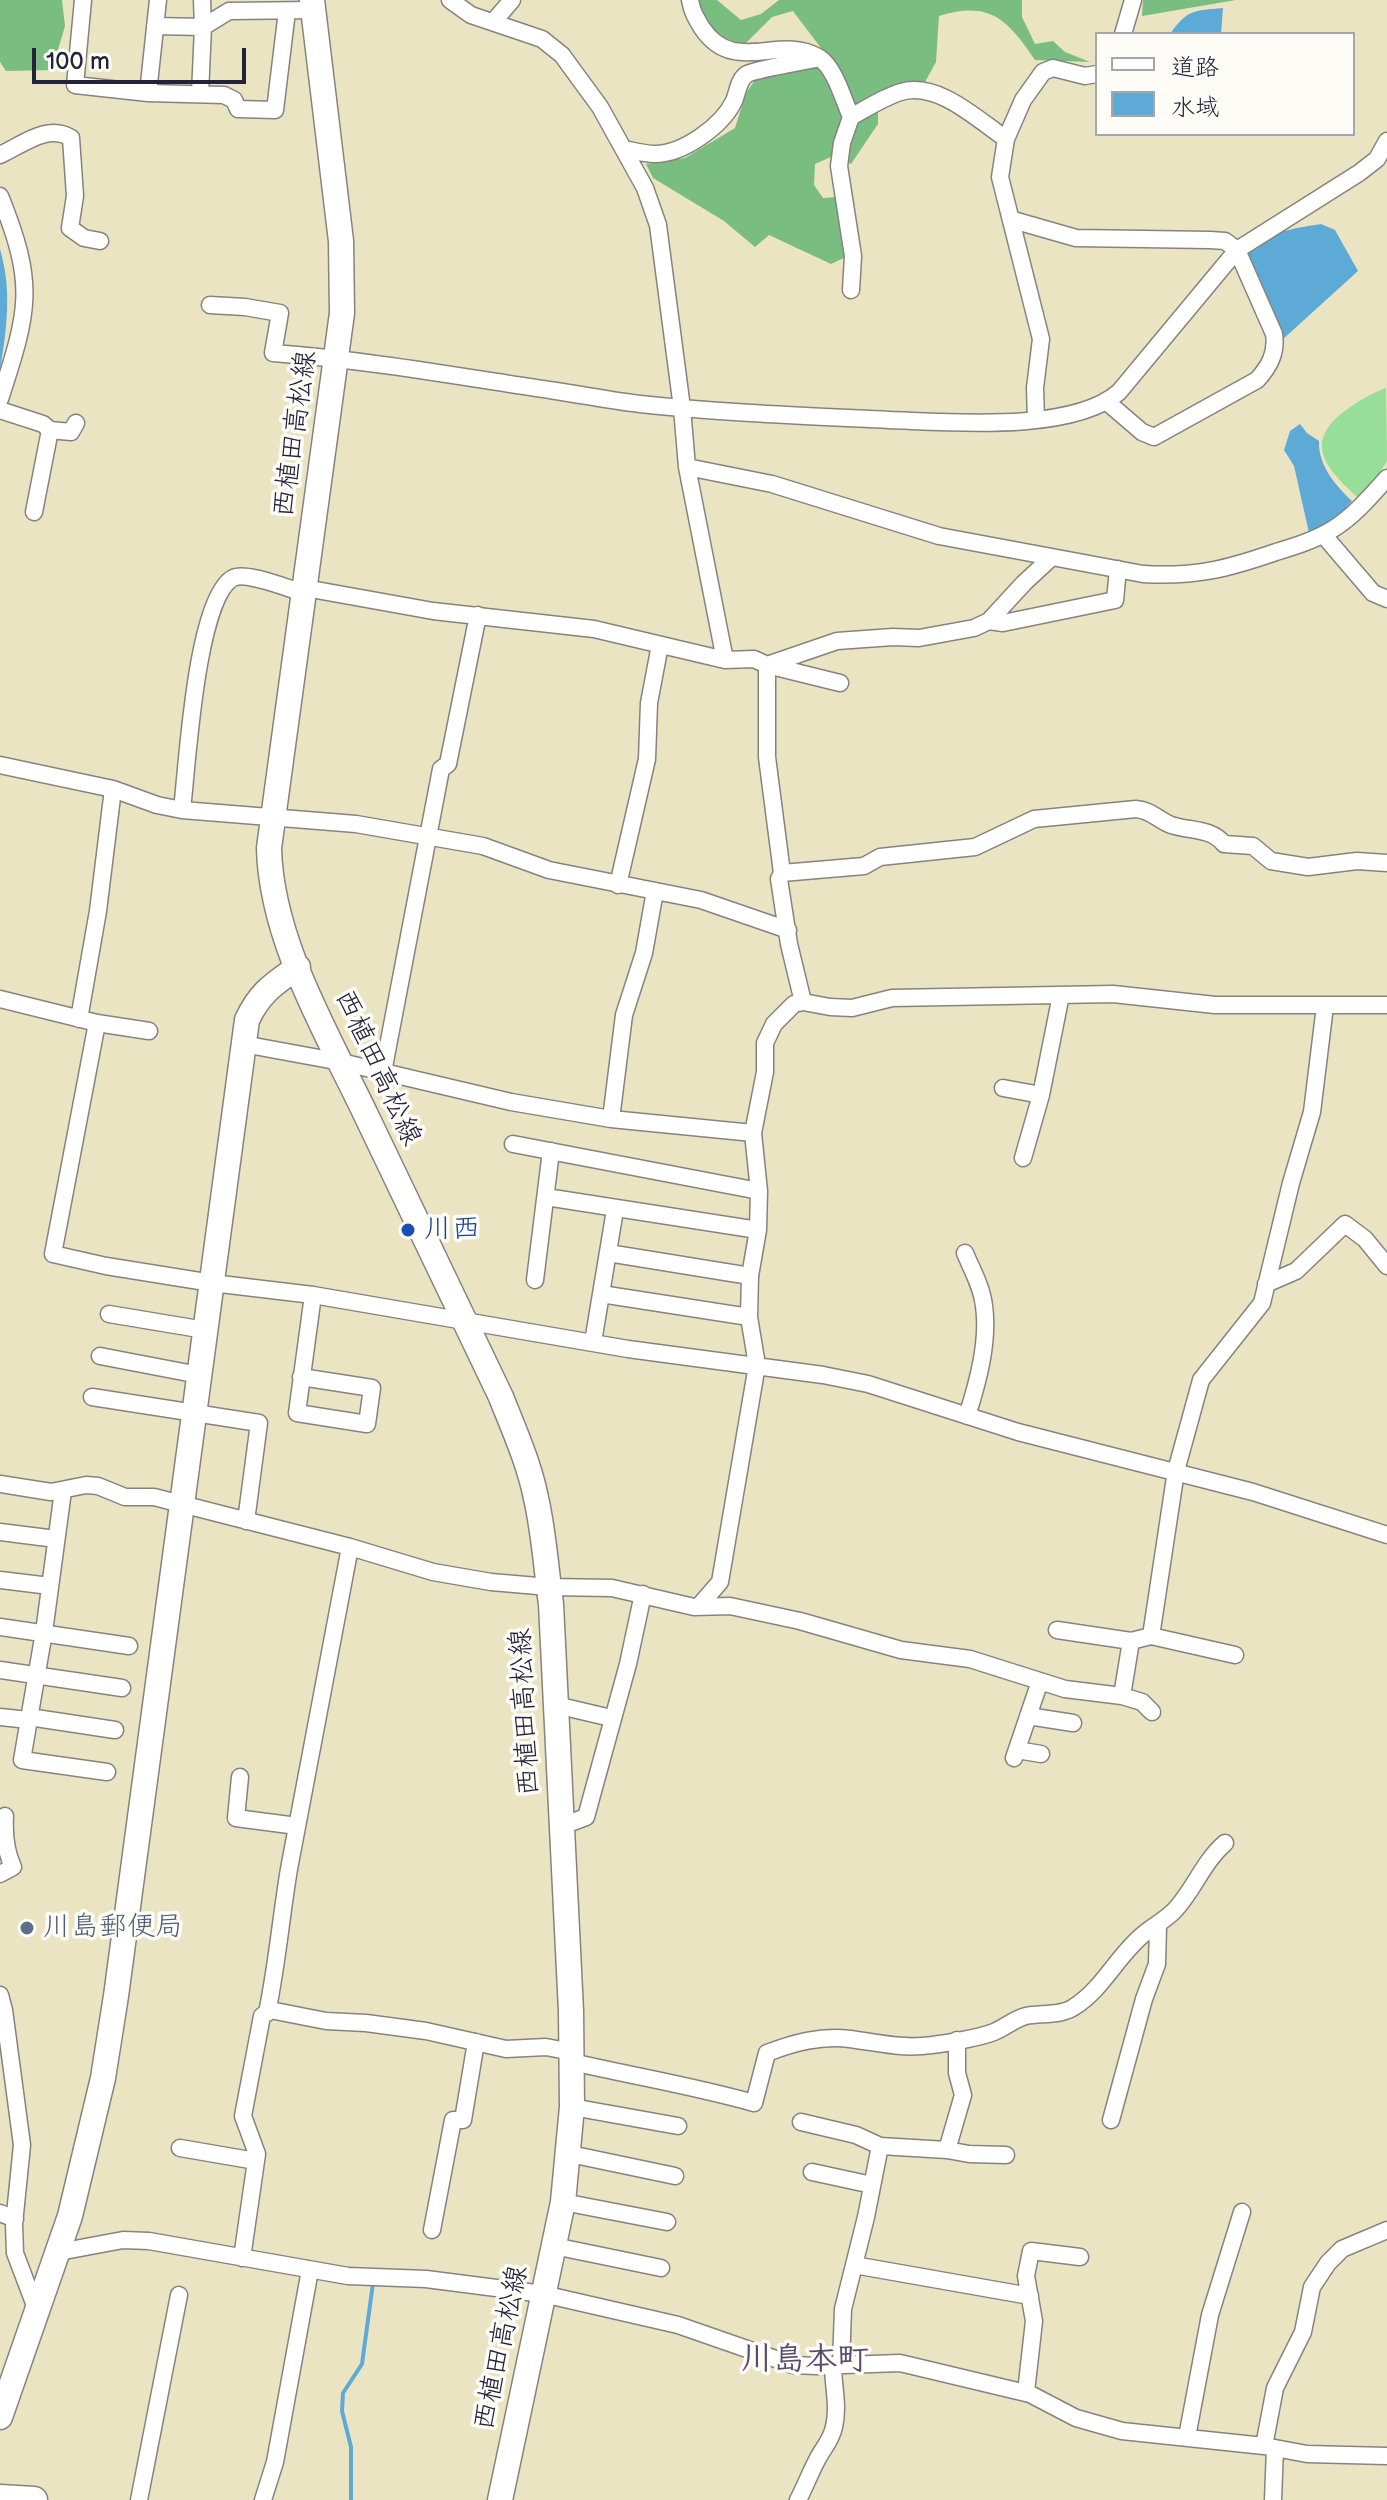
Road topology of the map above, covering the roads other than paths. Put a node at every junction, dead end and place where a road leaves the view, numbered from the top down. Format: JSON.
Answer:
{"nodes":[{"id":1,"x":83,"y":0,"type":"edge"},
{"id":2,"x":158,"y":0,"type":"edge"},
{"id":3,"x":202,"y":0,"type":"edge"},
{"id":4,"x":450,"y":0,"type":"edge"},
{"id":5,"x":512,"y":0,"type":"edge"},
{"id":6,"x":690,"y":0,"type":"edge"},
{"id":7,"x":1133,"y":0,"type":"edge"},
{"id":8,"x":312,"y":5,"type":"edge"},
{"id":9,"x":287,"y":11,"type":"junction"},
{"id":10,"x":494,"y":21,"type":"junction"},
{"id":11,"x":155,"y":26,"type":"junction"},
{"id":12,"x":203,"y":27,"type":"junction"},
{"id":13,"x":1124,"y":32,"type":"edge"},
{"id":14,"x":820,"y":58,"type":"junction"},
{"id":15,"x":1095,"y":74,"type":"edge"},
{"id":16,"x":148,"y":93,"type":"junction"},
{"id":17,"x":200,"y":94,"type":"junction"},
{"id":18,"x":851,"y":117,"type":"junction"},
{"id":19,"x":1006,"y":139,"type":"junction"},
{"id":20,"x":1387,"y":141,"type":"edge"},
{"id":21,"x":624,"y":149,"type":"junction"},
{"id":22,"x":0,"y":155,"type":"edge"},
{"id":23,"x":0,"y":196,"type":"edge"},
{"id":24,"x":1013,"y":220,"type":"junction"},
{"id":25,"x":100,"y":241,"type":"dead end"},
{"id":26,"x":1237,"y":250,"type":"junction"},
{"id":27,"x":851,"y":290,"type":"dead end"},
{"id":28,"x":210,"y":305,"type":"dead end"},
{"id":29,"x":336,"y":358,"type":"junction"},
{"id":30,"x":0,"y":399,"type":"edge"},
{"id":31,"x":1107,"y":402,"type":"junction"},
{"id":32,"x":682,"y":408,"type":"junction"},
{"id":33,"x":0,"y":410,"type":"edge"},
{"id":34,"x":1036,"y":420,"type":"junction"},
{"id":35,"x":76,"y":423,"type":"dead end"},
{"id":36,"x":50,"y":430,"type":"junction"},
{"id":37,"x":687,"y":467,"type":"junction"},
{"id":38,"x":1387,"y":478,"type":"edge"},
{"id":39,"x":1387,"y":502,"type":"edge"},
{"id":40,"x":1362,"y":505,"type":"junction"},
{"id":41,"x":34,"y":512,"type":"dead end"},
{"id":42,"x":1326,"y":538,"type":"dead end"},
{"id":43,"x":1052,"y":557,"type":"junction"},
{"id":44,"x":1118,"y":569,"type":"junction"},
{"id":45,"x":305,"y":591,"type":"junction"},
{"id":46,"x":1387,"y":599,"type":"edge"},
{"id":47,"x":478,"y":615,"type":"junction"},
{"id":48,"x":989,"y":621,"type":"junction"},
{"id":49,"x":660,"y":645,"type":"junction"},
{"id":50,"x":725,"y":660,"type":"junction"},
{"id":51,"x":767,"y":665,"type":"junction"},
{"id":52,"x":840,"y":683,"type":"dead end"},
{"id":53,"x":0,"y":765,"type":"edge"},
{"id":54,"x":113,"y":789,"type":"junction"},
{"id":55,"x":182,"y":810,"type":"junction"},
{"id":56,"x":274,"y":816,"type":"junction"},
{"id":57,"x":426,"y":838,"type":"junction"},
{"id":58,"x":1387,"y":863,"type":"edge"},
{"id":59,"x":782,"y":873,"type":"junction"},
{"id":60,"x":618,"y":885,"type":"junction"},
{"id":61,"x":655,"y":891,"type":"junction"},
{"id":62,"x":788,"y":930,"type":"junction"},
{"id":63,"x":298,"y":967,"type":"junction"},
{"id":64,"x":1061,"y":995,"type":"junction"},
{"id":65,"x":0,"y":999,"type":"edge"},
{"id":66,"x":803,"y":1002,"type":"junction"},
{"id":67,"x":1387,"y":1005,"type":"edge"},
{"id":68,"x":1325,"y":1006,"type":"junction"},
{"id":69,"x":79,"y":1019,"type":"junction"},
{"id":70,"x":97,"y":1023,"type":"junction"},
{"id":71,"x":149,"y":1031,"type":"dead end"},
{"id":72,"x":243,"y":1044,"type":"junction"},
{"id":73,"x":341,"y":1062,"type":"junction"},
{"id":74,"x":383,"y":1072,"type":"junction"},
{"id":75,"x":1003,"y":1088,"type":"dead end"},
{"id":76,"x":1041,"y":1095,"type":"junction"},
{"id":77,"x":611,"y":1119,"type":"junction"},
{"id":78,"x":753,"y":1133,"type":"junction"},
{"id":79,"x":513,"y":1144,"type":"dead end"},
{"id":80,"x":551,"y":1151,"type":"junction"},
{"id":81,"x":1023,"y":1158,"type":"dead end"},
{"id":82,"x":759,"y":1191,"type":"junction"},
{"id":83,"x":546,"y":1197,"type":"junction"},
{"id":84,"x":615,"y":1210,"type":"junction"},
{"id":85,"x":758,"y":1230,"type":"junction"},
{"id":86,"x":608,"y":1253,"type":"junction"},
{"id":87,"x":965,"y":1253,"type":"dead end"},
{"id":88,"x":1387,"y":1266,"type":"edge"},
{"id":89,"x":750,"y":1276,"type":"junction"},
{"id":90,"x":535,"y":1280,"type":"dead end"},
{"id":91,"x":212,"y":1283,"type":"junction"},
{"id":92,"x":1266,"y":1284,"type":"junction"},
{"id":93,"x":601,"y":1294,"type":"junction"},
{"id":94,"x":313,"y":1295,"type":"junction"},
{"id":95,"x":109,"y":1314,"type":"dead end"},
{"id":96,"x":749,"y":1317,"type":"junction"},
{"id":97,"x":464,"y":1319,"type":"junction"},
{"id":98,"x":205,"y":1330,"type":"junction"},
{"id":99,"x":593,"y":1342,"type":"junction"},
{"id":100,"x":100,"y":1356,"type":"dead end"},
{"id":101,"x":757,"y":1365,"type":"junction"},
{"id":102,"x":199,"y":1375,"type":"junction"},
{"id":103,"x":301,"y":1377,"type":"junction"},
{"id":104,"x":92,"y":1397,"type":"dead end"},
{"id":105,"x":194,"y":1413,"type":"junction"},
{"id":106,"x":967,"y":1416,"type":"junction"},
{"id":107,"x":1176,"y":1471,"type":"junction"},
{"id":108,"x":0,"y":1484,"type":"edge"},
{"id":109,"x":63,"y":1491,"type":"junction"},
{"id":110,"x":181,"y":1504,"type":"junction"},
{"id":111,"x":246,"y":1521,"type":"junction"},
{"id":112,"x":0,"y":1532,"type":"edge"},
{"id":113,"x":1387,"y":1535,"type":"edge"},
{"id":114,"x":56,"y":1539,"type":"junction"},
{"id":115,"x":350,"y":1547,"type":"junction"},
{"id":116,"x":0,"y":1580,"type":"edge"},
{"id":117,"x":720,"y":1582,"type":"junction"},
{"id":118,"x":50,"y":1586,"type":"junction"},
{"id":119,"x":549,"y":1587,"type":"junction"},
{"id":120,"x":643,"y":1594,"type":"junction"},
{"id":121,"x":699,"y":1606,"type":"junction"},
{"id":122,"x":730,"y":1606,"type":"junction"},
{"id":123,"x":0,"y":1627,"type":"edge"},
{"id":124,"x":1057,"y":1630,"type":"dead end"},
{"id":125,"x":44,"y":1632,"type":"junction"},
{"id":126,"x":1151,"y":1636,"type":"junction"},
{"id":127,"x":1131,"y":1641,"type":"junction"},
{"id":128,"x":129,"y":1646,"type":"dead end"},
{"id":129,"x":1235,"y":1655,"type":"dead end"},
{"id":130,"x":0,"y":1670,"type":"edge"},
{"id":131,"x":36,"y":1675,"type":"junction"},
{"id":132,"x":1040,"y":1681,"type":"junction"},
{"id":133,"x":122,"y":1688,"type":"dead end"},
{"id":134,"x":1122,"y":1696,"type":"junction"},
{"id":135,"x":556,"y":1705,"type":"junction"},
{"id":136,"x":1152,"y":1712,"type":"dead end"},
{"id":137,"x":1028,"y":1716,"type":"junction"},
{"id":138,"x":0,"y":1717,"type":"edge"},
{"id":139,"x":611,"y":1718,"type":"junction"},
{"id":140,"x":28,"y":1719,"type":"junction"},
{"id":141,"x":1073,"y":1723,"type":"dead end"},
{"id":142,"x":115,"y":1730,"type":"dead end"},
{"id":143,"x":1041,"y":1754,"type":"dead end"},
{"id":144,"x":107,"y":1772,"type":"dead end"},
{"id":145,"x":240,"y":1777,"type":"dead end"},
{"id":146,"x":5,"y":1816,"type":"dead end"},
{"id":147,"x":297,"y":1826,"type":"junction"},
{"id":148,"x":562,"y":1826,"type":"junction"},
{"id":149,"x":1225,"y":1843,"type":"dead end"},
{"id":150,"x":0,"y":1874,"type":"edge"},
{"id":151,"x":1158,"y":1926,"type":"junction"},
{"id":152,"x":0,"y":1995,"type":"edge"},
{"id":153,"x":267,"y":2013,"type":"junction"},
{"id":154,"x":957,"y":2040,"type":"junction"},
{"id":155,"x":476,"y":2042,"type":"junction"},
{"id":156,"x":572,"y":2057,"type":"junction"},
{"id":157,"x":572,"y":2107,"type":"junction"},
{"id":158,"x":1111,"y":2120,"type":"dead end"},
{"id":159,"x":801,"y":2122,"type":"dead end"},
{"id":160,"x":678,"y":2126,"type":"dead end"},
{"id":161,"x":880,"y":2146,"type":"junction"},
{"id":162,"x":180,"y":2148,"type":"dead end"},
{"id":163,"x":947,"y":2150,"type":"junction"},
{"id":164,"x":570,"y":2154,"type":"junction"},
{"id":165,"x":1006,"y":2155,"type":"dead end"},
{"id":166,"x":256,"y":2161,"type":"junction"},
{"id":167,"x":812,"y":2172,"type":"dead end"},
{"id":168,"x":675,"y":2176,"type":"dead end"},
{"id":169,"x":872,"y":2185,"type":"junction"},
{"id":170,"x":563,"y":2202,"type":"junction"},
{"id":171,"x":1242,"y":2212,"type":"dead end"},
{"id":172,"x":8,"y":2216,"type":"edge"},
{"id":173,"x":667,"y":2222,"type":"dead end"},
{"id":174,"x":432,"y":2230,"type":"dead end"},
{"id":175,"x":1387,"y":2230,"type":"edge"},
{"id":176,"x":554,"y":2246,"type":"junction"},
{"id":177,"x":59,"y":2252,"type":"junction"},
{"id":178,"x":1080,"y":2257,"type":"dead end"},
{"id":179,"x":242,"y":2258,"type":"junction"},
{"id":180,"x":854,"y":2265,"type":"junction"},
{"id":181,"x":661,"y":2268,"type":"dead end"},
{"id":182,"x":310,"y":2270,"type":"junction"},
{"id":183,"x":543,"y":2294,"type":"junction"},
{"id":184,"x":179,"y":2295,"type":"dead end"},
{"id":185,"x":1030,"y":2296,"type":"junction"},
{"id":186,"x":37,"y":2311,"type":"junction"},
{"id":187,"x":837,"y":2364,"type":"junction"},
{"id":188,"x":1026,"y":2392,"type":"junction"},
{"id":189,"x":0,"y":2417,"type":"edge"},
{"id":190,"x":1187,"y":2437,"type":"junction"},
{"id":191,"x":1269,"y":2447,"type":"junction"},
{"id":192,"x":1387,"y":2456,"type":"edge"},
{"id":193,"x":0,"y":2498,"type":"edge"},
{"id":194,"x":34,"y":2500,"type":"edge"},
{"id":195,"x":139,"y":2500,"type":"edge"},
{"id":196,"x":263,"y":2500,"type":"edge"},
{"id":197,"x":500,"y":2500,"type":"edge"},
{"id":198,"x":798,"y":2500,"type":"edge"},
{"id":199,"x":1273,"y":2500,"type":"edge"}],
"edges":[{"from":1,"to":16,"type":"street"},
{"from":2,"to":11,"type":"street"},
{"from":3,"to":12,"type":"street"},
{"from":4,"to":10,"type":"street"},
{"from":5,"to":10,"type":"street"},
{"from":6,"to":14,"type":"street"},
{"from":7,"to":13,"type":"street"},
{"from":8,"to":9,"type":"street"},
{"from":8,"to":29,"type":"main road","name":"西植田高松線"},
{"from":9,"to":12,"type":"street"},
{"from":9,"to":17,"type":"street"},
{"from":10,"to":21,"type":"street"},
{"from":11,"to":12,"type":"street"},
{"from":11,"to":16,"type":"street"},
{"from":12,"to":17,"type":"street"},
{"from":14,"to":18,"type":"street"},
{"from":14,"to":21,"type":"street"},
{"from":15,"to":19,"type":"street"},
{"from":16,"to":17,"type":"street"},
{"from":18,"to":19,"type":"street"},
{"from":18,"to":27,"type":"street"},
{"from":19,"to":24,"type":"street"},
{"from":20,"to":26,"type":"street"},
{"from":21,"to":32,"type":"street"},
{"from":22,"to":25,"type":"street"},
{"from":23,"to":30,"type":"street"},
{"from":24,"to":26,"type":"street"},
{"from":24,"to":34,"type":"street"},
{"from":26,"to":31,"type":"street"},
{"from":26,"to":31,"type":"street"},
{"from":28,"to":29,"type":"street"},
{"from":29,"to":32,"type":"street"},
{"from":29,"to":45,"type":"main road","name":"西植田高松線"},
{"from":31,"to":34,"type":"street"},
{"from":32,"to":34,"type":"street"},
{"from":32,"to":37,"type":"street"},
{"from":33,"to":36,"type":"street"},
{"from":35,"to":36,"type":"street"},
{"from":36,"to":41,"type":"street"},
{"from":37,"to":43,"type":"street"},
{"from":37,"to":50,"type":"street"},
{"from":38,"to":40,"type":"street"},
{"from":39,"to":40,"type":"street"},
{"from":40,"to":44,"type":"street"},
{"from":42,"to":46,"type":"street"},
{"from":43,"to":44,"type":"street"},
{"from":43,"to":48,"type":"street"},
{"from":44,"to":48,"type":"street"},
{"from":45,"to":47,"type":"street"},
{"from":45,"to":55,"type":"street"},
{"from":45,"to":56,"type":"main road","name":"西植田高松線"},
{"from":47,"to":49,"type":"street"},
{"from":47,"to":57,"type":"street"},
{"from":48,"to":51,"type":"street"},
{"from":49,"to":50,"type":"street"},
{"from":49,"to":60,"type":"street"},
{"from":50,"to":51,"type":"street"},
{"from":51,"to":52,"type":"street"},
{"from":51,"to":59,"type":"street"},
{"from":53,"to":54,"type":"street"},
{"from":54,"to":55,"type":"street"},
{"from":54,"to":69,"type":"street"},
{"from":55,"to":56,"type":"street"},
{"from":56,"to":57,"type":"street"},
{"from":56,"to":63,"type":"main road","name":"西植田高松線"},
{"from":57,"to":60,"type":"street"},
{"from":57,"to":74,"type":"street"},
{"from":58,"to":59,"type":"street"},
{"from":59,"to":62,"type":"street"},
{"from":60,"to":61,"type":"street"},
{"from":61,"to":62,"type":"street"},
{"from":61,"to":77,"type":"street"},
{"from":62,"to":66,"type":"street"},
{"from":63,"to":72,"type":"main road"},
{"from":63,"to":73,"type":"main road","name":"西植田高松線"},
{"from":64,"to":66,"type":"street"},
{"from":64,"to":68,"type":"street"},
{"from":64,"to":76,"type":"street"},
{"from":65,"to":69,"type":"street"},
{"from":66,"to":78,"type":"street"},
{"from":67,"to":68,"type":"street"},
{"from":68,"to":92,"type":"street"},
{"from":69,"to":70,"type":"street"},
{"from":70,"to":71,"type":"street"},
{"from":70,"to":91,"type":"street"},
{"from":72,"to":73,"type":"street"},
{"from":72,"to":91,"type":"main road"},
{"from":73,"to":74,"type":"street"},
{"from":73,"to":97,"type":"main road","name":"西植田高松線"},
{"from":74,"to":77,"type":"street"},
{"from":75,"to":76,"type":"street"},
{"from":76,"to":81,"type":"street"},
{"from":77,"to":78,"type":"street"},
{"from":78,"to":82,"type":"street"},
{"from":79,"to":80,"type":"street"},
{"from":80,"to":82,"type":"street"},
{"from":80,"to":83,"type":"street"},
{"from":82,"to":85,"type":"street"},
{"from":83,"to":84,"type":"street"},
{"from":83,"to":90,"type":"street"},
{"from":84,"to":85,"type":"street"},
{"from":84,"to":86,"type":"street"},
{"from":85,"to":89,"type":"street"},
{"from":86,"to":89,"type":"street"},
{"from":86,"to":93,"type":"street"},
{"from":87,"to":106,"type":"street"},
{"from":88,"to":92,"type":"street"},
{"from":89,"to":96,"type":"street"},
{"from":91,"to":94,"type":"street"},
{"from":91,"to":98,"type":"main road"},
{"from":92,"to":107,"type":"street"},
{"from":93,"to":96,"type":"street"},
{"from":93,"to":99,"type":"street"},
{"from":94,"to":97,"type":"street"},
{"from":94,"to":103,"type":"street"},
{"from":95,"to":98,"type":"street"},
{"from":96,"to":101,"type":"street"},
{"from":97,"to":99,"type":"street"},
{"from":97,"to":119,"type":"main road","name":"西植田高松線"},
{"from":98,"to":102,"type":"main road"},
{"from":99,"to":101,"type":"street"},
{"from":100,"to":102,"type":"street"},
{"from":101,"to":106,"type":"street"},
{"from":101,"to":117,"type":"street"},
{"from":102,"to":105,"type":"main road"},
{"from":103,"to":103,"type":"street"},
{"from":104,"to":105,"type":"street"},
{"from":105,"to":110,"type":"main road"},
{"from":105,"to":111,"type":"street"},
{"from":106,"to":107,"type":"street"},
{"from":107,"to":113,"type":"street"},
{"from":107,"to":126,"type":"street"},
{"from":108,"to":109,"type":"street"},
{"from":109,"to":110,"type":"street"},
{"from":109,"to":114,"type":"street"},
{"from":110,"to":111,"type":"street"},
{"from":110,"to":177,"type":"main road"},
{"from":111,"to":115,"type":"street"},
{"from":112,"to":114,"type":"street"},
{"from":114,"to":118,"type":"street"},
{"from":115,"to":119,"type":"street"},
{"from":115,"to":147,"type":"street"},
{"from":116,"to":118,"type":"street"},
{"from":117,"to":121,"type":"street"},
{"from":117,"to":122,"type":"street"},
{"from":118,"to":125,"type":"street"},
{"from":119,"to":120,"type":"street"},
{"from":119,"to":135,"type":"main road","name":"西植田高松線"},
{"from":120,"to":121,"type":"street"},
{"from":120,"to":139,"type":"street"},
{"from":121,"to":122,"type":"street"},
{"from":122,"to":132,"type":"street"},
{"from":123,"to":125,"type":"street"},
{"from":124,"to":127,"type":"street"},
{"from":125,"to":128,"type":"street"},
{"from":125,"to":131,"type":"street"},
{"from":126,"to":127,"type":"street"},
{"from":126,"to":129,"type":"street"},
{"from":127,"to":134,"type":"street"},
{"from":130,"to":131,"type":"street"},
{"from":131,"to":133,"type":"street"},
{"from":131,"to":140,"type":"street"},
{"from":132,"to":134,"type":"street"},
{"from":132,"to":137,"type":"street"},
{"from":134,"to":136,"type":"street"},
{"from":135,"to":139,"type":"street"},
{"from":135,"to":148,"type":"main road","name":"西植田高松線"},
{"from":137,"to":141,"type":"street"},
{"from":137,"to":143,"type":"street"},
{"from":138,"to":140,"type":"street"},
{"from":139,"to":148,"type":"street"},
{"from":140,"to":142,"type":"street"},
{"from":140,"to":144,"type":"street"},
{"from":145,"to":147,"type":"street"},
{"from":146,"to":150,"type":"street"},
{"from":147,"to":153,"type":"street"},
{"from":148,"to":156,"type":"main road","name":"西植田高松線"},
{"from":149,"to":151,"type":"street"},
{"from":151,"to":154,"type":"street"},
{"from":151,"to":158,"type":"street"},
{"from":152,"to":172,"type":"street"},
{"from":153,"to":155,"type":"street"},
{"from":153,"to":166,"type":"street"},
{"from":154,"to":156,"type":"street"},
{"from":154,"to":163,"type":"street"},
{"from":155,"to":156,"type":"street"},
{"from":155,"to":174,"type":"street"},
{"from":156,"to":157,"type":"main road","name":"西植田高松線"},
{"from":157,"to":160,"type":"street"},
{"from":157,"to":164,"type":"main road","name":"西植田高松線"},
{"from":159,"to":161,"type":"street"},
{"from":161,"to":163,"type":"street"},
{"from":161,"to":169,"type":"street"},
{"from":162,"to":166,"type":"street"},
{"from":163,"to":165,"type":"street"},
{"from":164,"to":168,"type":"street"},
{"from":164,"to":170,"type":"main road","name":"西植田高松線"},
{"from":166,"to":179,"type":"street"},
{"from":167,"to":169,"type":"street"},
{"from":169,"to":180,"type":"street"},
{"from":170,"to":173,"type":"street"},
{"from":170,"to":176,"type":"main road","name":"西植田高松線"},
{"from":171,"to":190,"type":"street"},
{"from":172,"to":186,"type":"street"},
{"from":175,"to":191,"type":"street"},
{"from":176,"to":181,"type":"street"},
{"from":176,"to":183,"type":"main road","name":"西植田高松線"},
{"from":177,"to":179,"type":"street"},
{"from":177,"to":186,"type":"main road"},
{"from":178,"to":185,"type":"street"},
{"from":179,"to":182,"type":"street"},
{"from":180,"to":185,"type":"street"},
{"from":180,"to":187,"type":"street"},
{"from":182,"to":183,"type":"street"},
{"from":182,"to":196,"type":"street"},
{"from":183,"to":187,"type":"street"},
{"from":183,"to":197,"type":"main road","name":"西植田高松線"},
{"from":184,"to":195,"type":"street"},
{"from":185,"to":188,"type":"street"},
{"from":186,"to":189,"type":"main road"},
{"from":187,"to":188,"type":"street"},
{"from":187,"to":198,"type":"street"},
{"from":188,"to":190,"type":"street"},
{"from":190,"to":191,"type":"street"},
{"from":191,"to":192,"type":"street"},
{"from":191,"to":199,"type":"street"},
{"from":193,"to":194,"type":"main road"}]}
